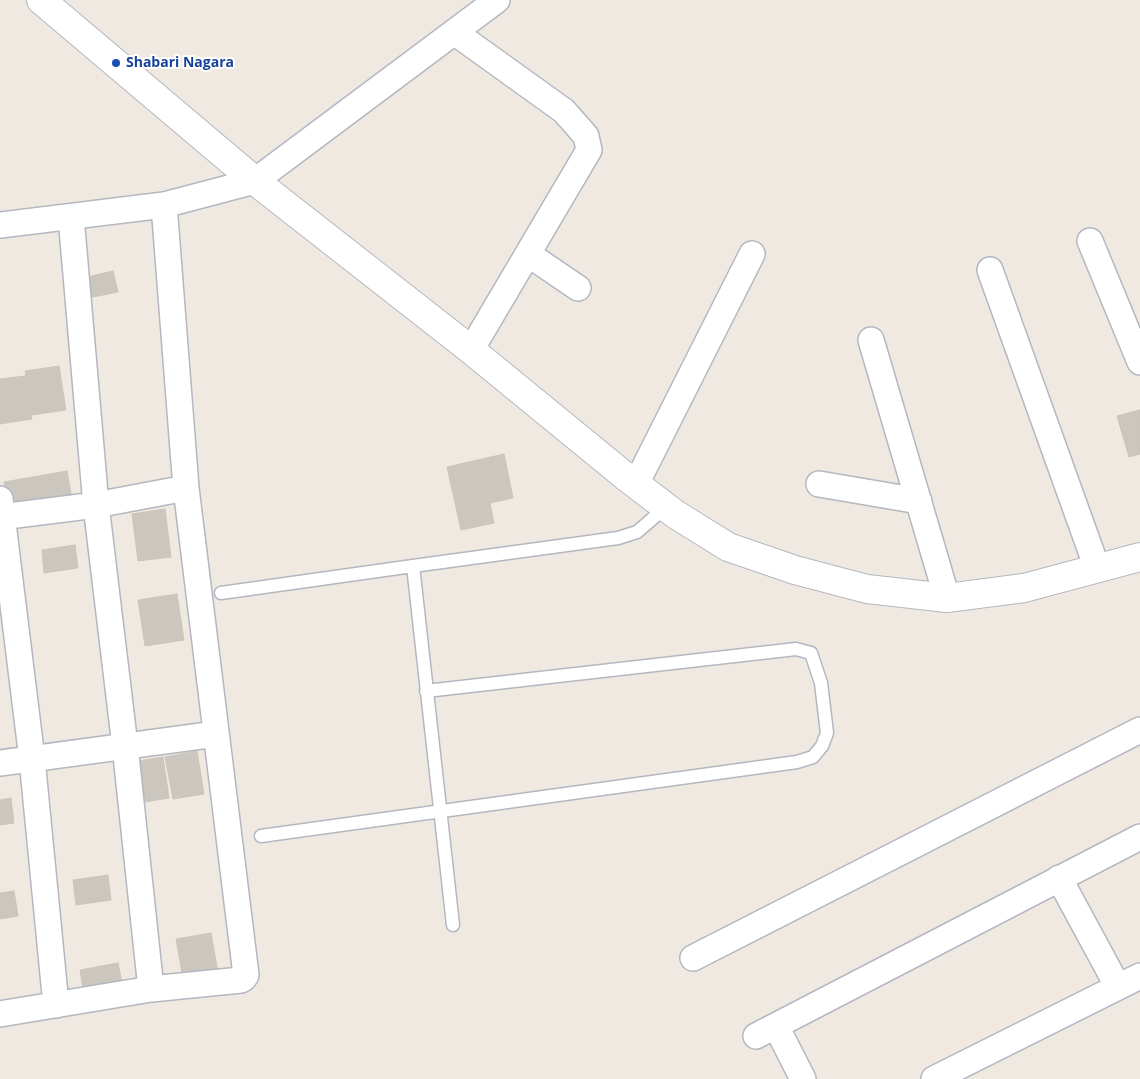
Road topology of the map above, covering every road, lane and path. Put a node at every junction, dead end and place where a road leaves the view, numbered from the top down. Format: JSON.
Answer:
{"nodes":[{"id":1,"x":41,"y":0,"type":"edge"},
{"id":2,"x":497,"y":0,"type":"edge"},
{"id":3,"x":454,"y":32,"type":"junction"},
{"id":4,"x":255,"y":181,"type":"junction"},
{"id":5,"x":164,"y":205,"type":"junction"},
{"id":6,"x":71,"y":217,"type":"junction"},
{"id":7,"x":0,"y":225,"type":"edge"},
{"id":8,"x":1090,"y":241,"type":"dead end"},
{"id":9,"x":528,"y":254,"type":"junction"},
{"id":10,"x":752,"y":254,"type":"dead end"},
{"id":11,"x":990,"y":270,"type":"dead end"},
{"id":12,"x":578,"y":288,"type":"dead end"},
{"id":13,"x":871,"y":340,"type":"dead end"},
{"id":14,"x":472,"y":350,"type":"junction"},
{"id":15,"x":1140,"y":362,"type":"edge"},
{"id":16,"x":636,"y":484,"type":"junction"},
{"id":17,"x":819,"y":484,"type":"dead end"},
{"id":18,"x":186,"y":488,"type":"junction"},
{"id":19,"x":919,"y":501,"type":"junction"},
{"id":20,"x":96,"y":505,"type":"junction"},
{"id":21,"x":666,"y":507,"type":"junction"},
{"id":22,"x":0,"y":511,"type":"edge"},
{"id":23,"x":1140,"y":557,"type":"edge"},
{"id":24,"x":412,"y":566,"type":"junction"},
{"id":25,"x":1097,"y":568,"type":"junction"},
{"id":26,"x":221,"y":593,"type":"dead end"},
{"id":27,"x":947,"y":598,"type":"junction"},
{"id":28,"x":426,"y":691,"type":"junction"},
{"id":29,"x":1140,"y":730,"type":"edge"},
{"id":30,"x":216,"y":734,"type":"junction"},
{"id":31,"x":125,"y":746,"type":"junction"},
{"id":32,"x":32,"y":759,"type":"junction"},
{"id":33,"x":0,"y":764,"type":"edge"},
{"id":34,"x":440,"y":811,"type":"junction"},
{"id":35,"x":261,"y":836,"type":"dead end"},
{"id":36,"x":1140,"y":837,"type":"edge"},
{"id":37,"x":1059,"y":878,"type":"junction"},
{"id":38,"x":453,"y":924,"type":"dead end"},
{"id":39,"x":693,"y":958,"type":"dead end"},
{"id":40,"x":1140,"y":976,"type":"edge"},
{"id":41,"x":1118,"y":987,"type":"junction"},
{"id":42,"x":151,"y":989,"type":"junction"},
{"id":43,"x":56,"y":1004,"type":"junction"},
{"id":44,"x":0,"y":1014,"type":"edge"},
{"id":45,"x":803,"y":1079,"type":"edge"},
{"id":46,"x":934,"y":1079,"type":"edge"}],
"edges":[{"from":1,"to":4,"type":"street"},
{"from":2,"to":3,"type":"street"},
{"from":3,"to":4,"type":"street"},
{"from":3,"to":9,"type":"street"},
{"from":4,"to":5,"type":"street"},
{"from":4,"to":14,"type":"street"},
{"from":5,"to":6,"type":"street"},
{"from":5,"to":18,"type":"street"},
{"from":6,"to":7,"type":"street"},
{"from":6,"to":20,"type":"street"},
{"from":8,"to":15,"type":"street"},
{"from":9,"to":12,"type":"street"},
{"from":9,"to":14,"type":"street"},
{"from":10,"to":16,"type":"street"},
{"from":11,"to":25,"type":"street"},
{"from":13,"to":19,"type":"street"},
{"from":14,"to":16,"type":"street"},
{"from":16,"to":21,"type":"street"},
{"from":17,"to":19,"type":"street"},
{"from":18,"to":20,"type":"street"},
{"from":18,"to":30,"type":"street"},
{"from":19,"to":27,"type":"street"},
{"from":20,"to":22,"type":"street"},
{"from":20,"to":31,"type":"street"},
{"from":21,"to":24,"type":"lane"},
{"from":21,"to":27,"type":"street"},
{"from":22,"to":32,"type":"street"},
{"from":23,"to":25,"type":"street"},
{"from":24,"to":26,"type":"lane"},
{"from":24,"to":28,"type":"lane"},
{"from":25,"to":27,"type":"street"},
{"from":28,"to":34,"type":"lane"},
{"from":28,"to":34,"type":"lane"},
{"from":29,"to":39,"type":"street"},
{"from":30,"to":31,"type":"street"},
{"from":30,"to":42,"type":"street"},
{"from":31,"to":32,"type":"street"},
{"from":31,"to":42,"type":"street"},
{"from":32,"to":33,"type":"street"},
{"from":32,"to":43,"type":"street"},
{"from":34,"to":35,"type":"lane"},
{"from":34,"to":38,"type":"lane"},
{"from":36,"to":37,"type":"street"},
{"from":37,"to":41,"type":"street"},
{"from":37,"to":45,"type":"street"},
{"from":40,"to":41,"type":"street"},
{"from":41,"to":46,"type":"street"},
{"from":42,"to":43,"type":"street"},
{"from":43,"to":44,"type":"street"}]}
